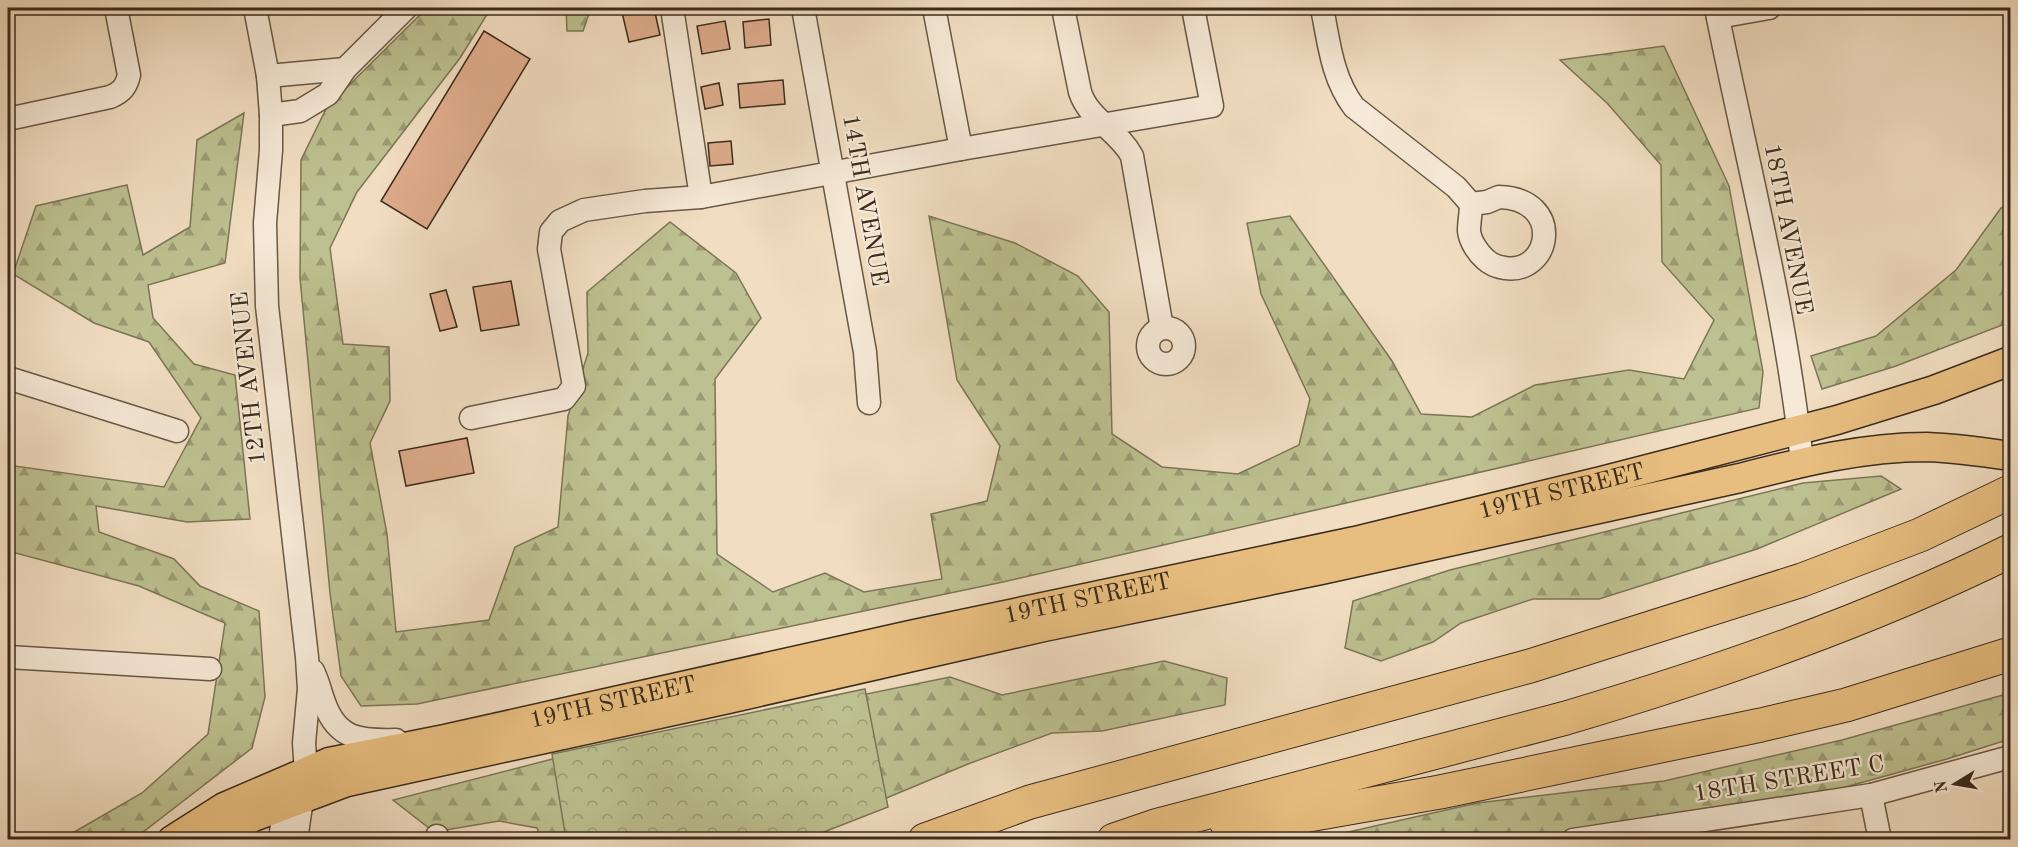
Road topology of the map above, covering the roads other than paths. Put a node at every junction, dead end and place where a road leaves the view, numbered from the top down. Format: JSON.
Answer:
{"nodes":[{"id":1,"x":116,"y":8,"type":"edge"},
{"id":2,"x":255,"y":8,"type":"edge"},
{"id":3,"x":406,"y":8,"type":"edge"},
{"id":4,"x":672,"y":8,"type":"edge"},
{"id":5,"x":803,"y":8,"type":"edge"},
{"id":6,"x":934,"y":8,"type":"edge"},
{"id":7,"x":1064,"y":8,"type":"edge"},
{"id":8,"x":1193,"y":8,"type":"edge"},
{"id":9,"x":1322,"y":8,"type":"edge"},
{"id":10,"x":1769,"y":8,"type":"edge"},
{"id":11,"x":1717,"y":12,"type":"edge"},
{"id":12,"x":345,"y":69,"type":"junction"},
{"id":13,"x":268,"y":76,"type":"junction"},
{"id":14,"x":272,"y":114,"type":"junction"},
{"id":15,"x":8,"y":119,"type":"edge"},
{"id":16,"x":1103,"y":124,"type":"junction"},
{"id":17,"x":962,"y":149,"type":"junction"},
{"id":18,"x":834,"y":172,"type":"junction"},
{"id":19,"x":701,"y":197,"type":"junction"},
{"id":20,"x":1471,"y":204,"type":"dead end"},
{"id":21,"x":1162,"y":328,"type":"dead end"},
{"id":22,"x":2010,"y":360,"type":"edge"},
{"id":23,"x":8,"y":378,"type":"edge"},
{"id":24,"x":869,"y":402,"type":"dead end"},
{"id":25,"x":471,"y":418,"type":"dead end"},
{"id":26,"x":177,"y":431,"type":"dead end"},
{"id":27,"x":1799,"y":431,"type":"junction"},
{"id":28,"x":2010,"y":456,"type":"edge"},
{"id":29,"x":1802,"y":462,"type":"junction"},
{"id":30,"x":2010,"y":485,"type":"edge"},
{"id":31,"x":2010,"y":492,"type":"edge"},
{"id":32,"x":1976,"y":508,"type":"junction"},
{"id":33,"x":2010,"y":551,"type":"edge"},
{"id":34,"x":2010,"y":654,"type":"edge"},
{"id":35,"x":8,"y":657,"type":"edge"},
{"id":36,"x":307,"y":657,"type":"junction"},
{"id":37,"x":210,"y":669,"type":"dead end"},
{"id":38,"x":445,"y":739,"type":"junction"},
{"id":39,"x":2010,"y":757,"type":"edge"},
{"id":40,"x":295,"y":788,"type":"junction"},
{"id":41,"x":1871,"y":795,"type":"junction"},
{"id":42,"x":1155,"y":826,"type":"junction"},
{"id":43,"x":1661,"y":833,"type":"edge"},
{"id":44,"x":172,"y":840,"type":"edge"},
{"id":45,"x":218,"y":840,"type":"edge"},
{"id":46,"x":280,"y":840,"type":"edge"},
{"id":47,"x":297,"y":840,"type":"edge"},
{"id":48,"x":925,"y":840,"type":"edge"},
{"id":49,"x":1114,"y":840,"type":"edge"},
{"id":50,"x":1573,"y":840,"type":"edge"},
{"id":51,"x":1880,"y":840,"type":"edge"}],
"edges":[{"from":1,"to":15,"type":"street"},
{"from":2,"to":13,"type":"street","name":"12TH AVENUE"},
{"from":3,"to":12,"type":"street"},
{"from":4,"to":19,"type":"street"},
{"from":5,"to":18,"type":"street","name":"14TH AVENUE"},
{"from":6,"to":17,"type":"street"},
{"from":7,"to":16,"type":"street"},
{"from":8,"to":16,"type":"street"},
{"from":9,"to":20,"type":"street"},
{"from":10,"to":11,"type":"street"},
{"from":11,"to":27,"type":"street","name":"18TH AVENUE"},
{"from":12,"to":13,"type":"street"},
{"from":12,"to":14,"type":"street"},
{"from":13,"to":14,"type":"street","name":"12TH AVENUE"},
{"from":14,"to":36,"type":"street","name":"12TH AVENUE"},
{"from":16,"to":17,"type":"street"},
{"from":16,"to":21,"type":"street"},
{"from":17,"to":18,"type":"street"},
{"from":18,"to":19,"type":"street"},
{"from":18,"to":24,"type":"street","name":"14TH AVENUE"},
{"from":19,"to":25,"type":"street"},
{"from":22,"to":27,"type":"main road","name":"19TH STREET"},
{"from":23,"to":26,"type":"street"},
{"from":27,"to":29,"type":"street","name":"18TH AVENUE"},
{"from":27,"to":38,"type":"main road","name":"19TH STREET"},
{"from":28,"to":29,"type":"main road","name":"19TH STREET"},
{"from":29,"to":40,"type":"main road","name":"19TH STREET"},
{"from":30,"to":32,"type":"highway"},
{"from":31,"to":32,"type":"highway"},
{"from":32,"to":48,"type":"highway"},
{"from":33,"to":42,"type":"highway"},
{"from":34,"to":42,"type":"highway"},
{"from":35,"to":37,"type":"street"},
{"from":36,"to":38,"type":"street"},
{"from":36,"to":40,"type":"street","name":"12TH AVENUE"},
{"from":38,"to":40,"type":"main road","name":"19TH STREET"},
{"from":39,"to":41,"type":"street","name":"18TH STREET C"},
{"from":40,"to":44,"type":"main road","name":"19TH STREET"},
{"from":40,"to":45,"type":"main road","name":"19TH STREET"},
{"from":40,"to":46,"type":"street","name":"12TH AVENUE"},
{"from":40,"to":47,"type":"street","name":"12TH AVENUE"},
{"from":41,"to":43,"type":"street","name":"18TH STREET C"},
{"from":41,"to":51,"type":"street"},
{"from":42,"to":49,"type":"highway"},
{"from":43,"to":50,"type":"street","name":"18TH STREET C"}]}
